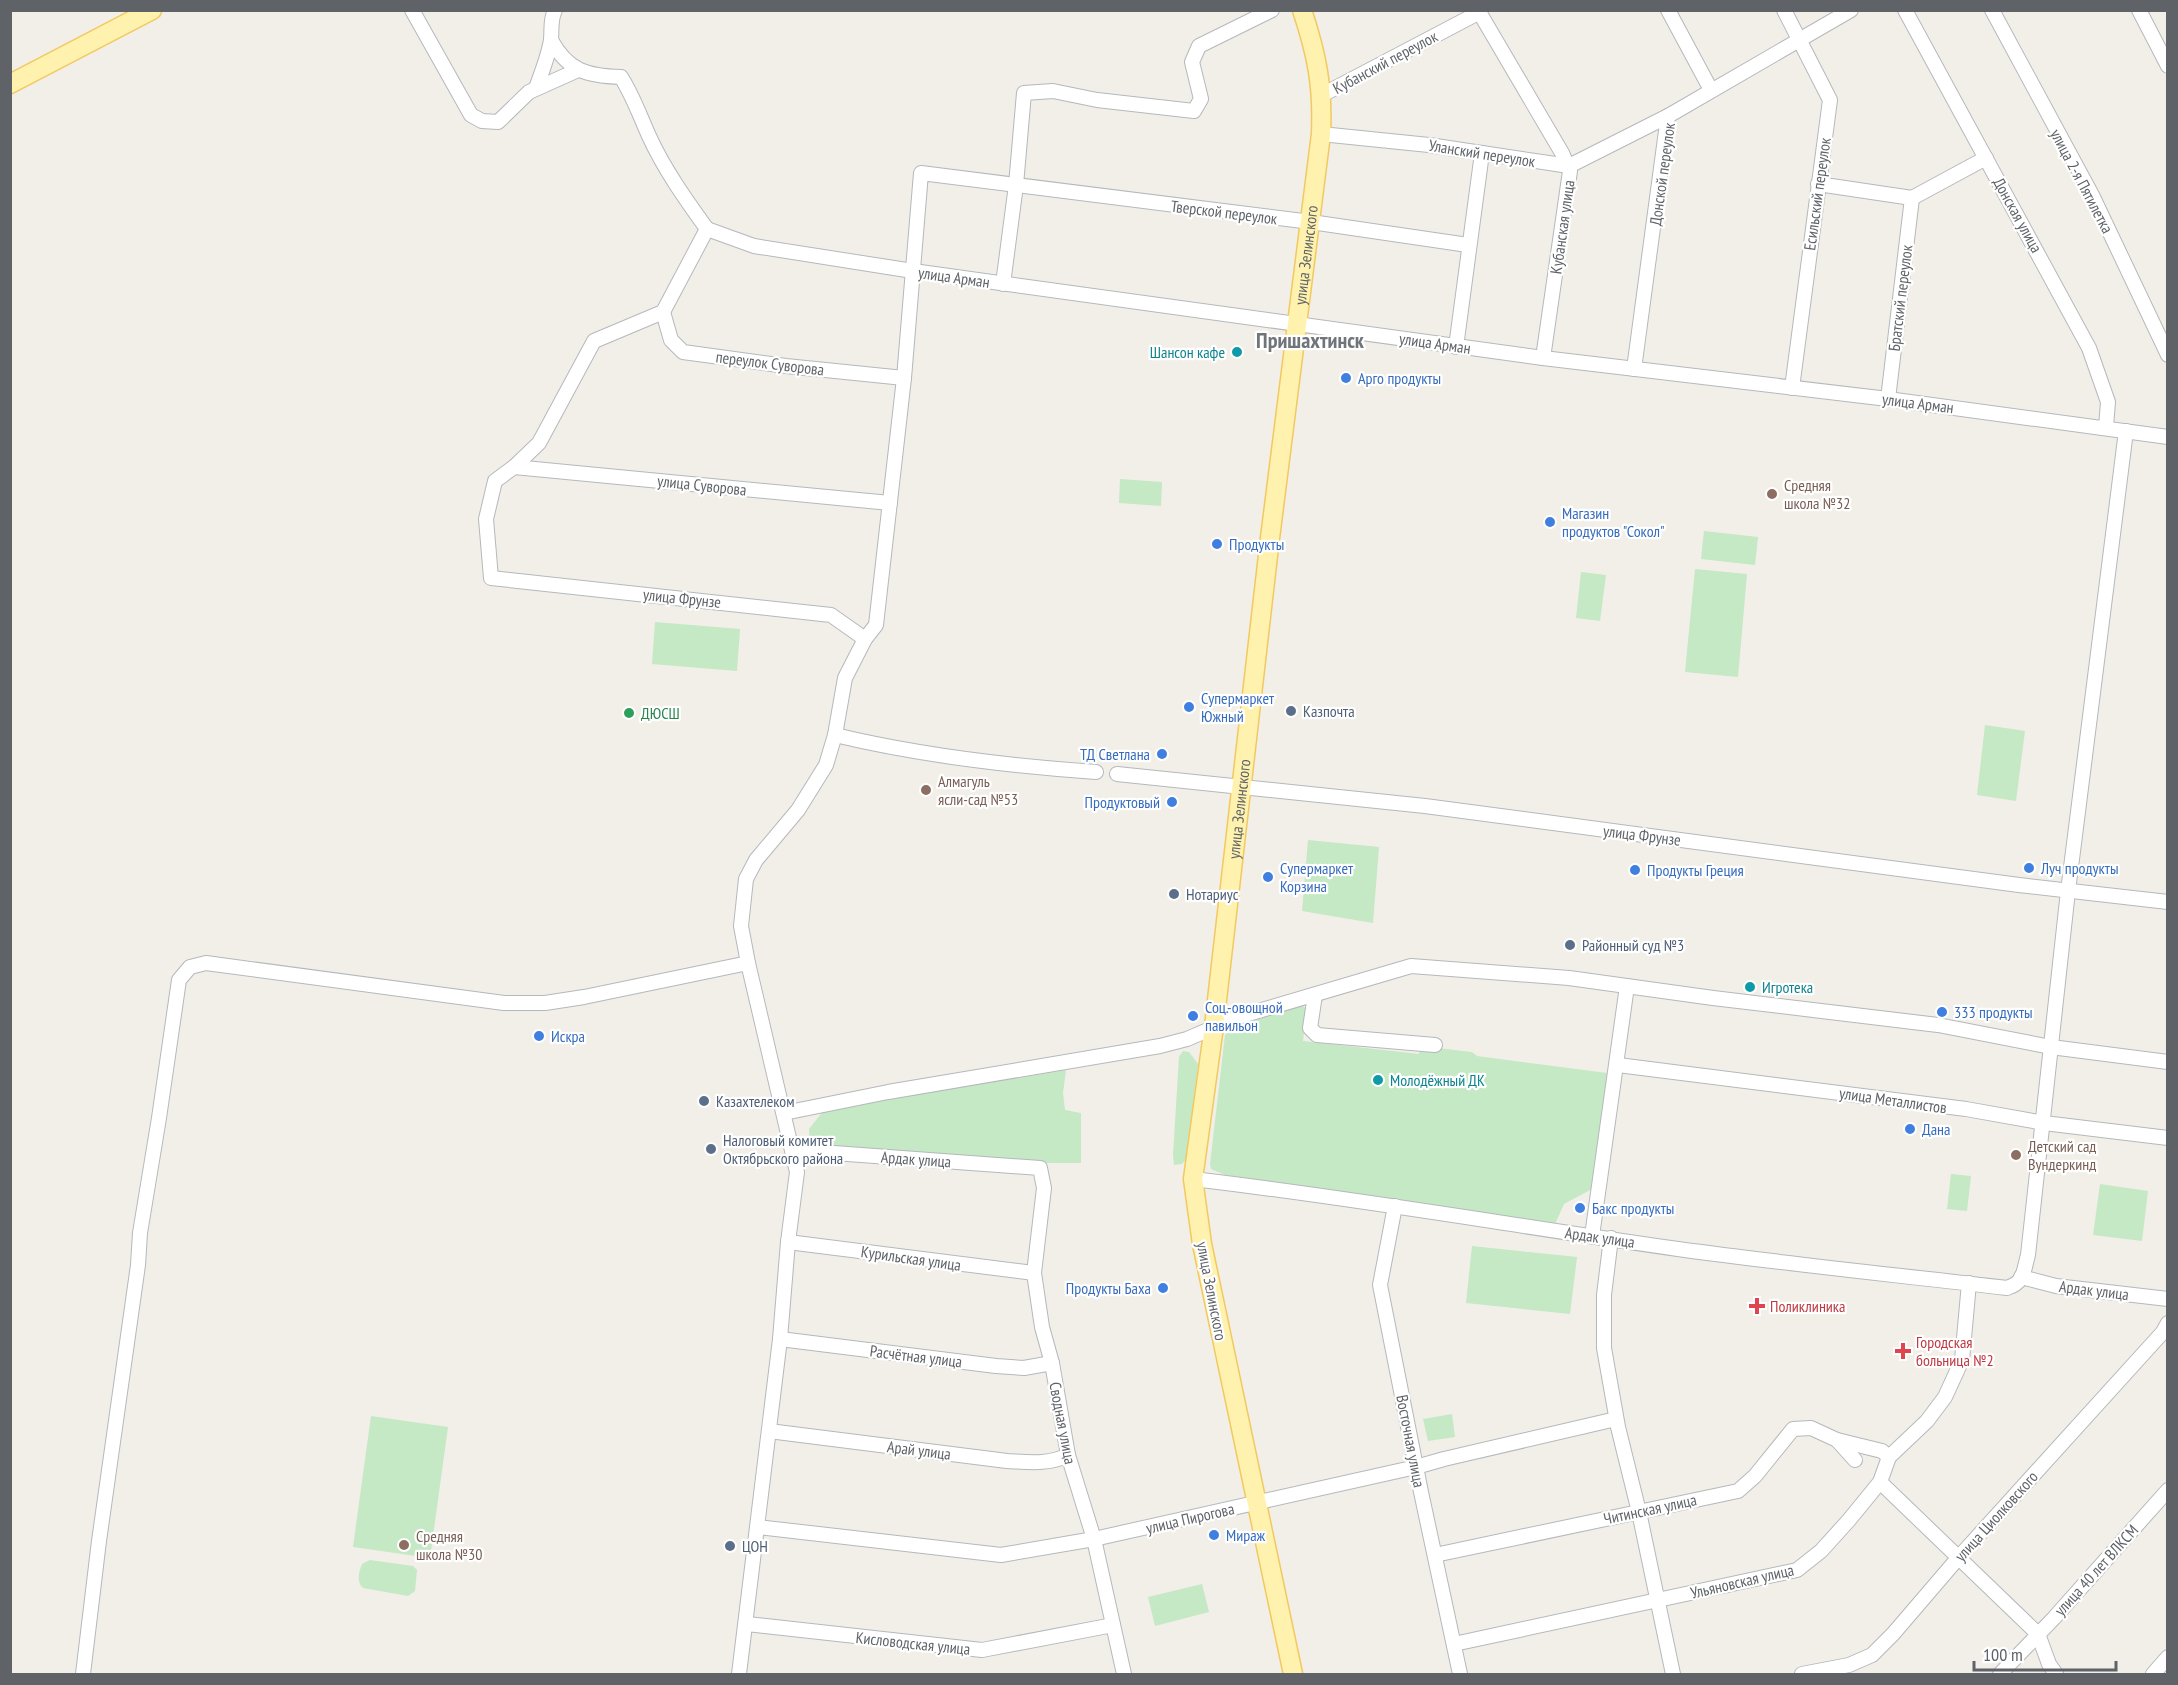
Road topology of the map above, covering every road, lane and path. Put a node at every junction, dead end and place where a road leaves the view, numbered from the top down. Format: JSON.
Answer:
{"nodes":[{"id":1,"x":152,"y":10,"type":"edge"},
{"id":2,"x":412,"y":10,"type":"edge"},
{"id":3,"x":555,"y":10,"type":"edge"},
{"id":4,"x":1272,"y":10,"type":"edge"},
{"id":5,"x":1302,"y":10,"type":"edge"},
{"id":6,"x":1668,"y":10,"type":"edge"},
{"id":7,"x":1784,"y":10,"type":"edge"},
{"id":8,"x":1851,"y":10,"type":"edge"},
{"id":9,"x":1905,"y":10,"type":"edge"},
{"id":10,"x":1992,"y":10,"type":"edge"},
{"id":11,"x":2139,"y":10,"type":"edge"},
{"id":12,"x":1479,"y":11,"type":"edge"},
{"id":13,"x":551,"y":40,"type":"junction"},
{"id":14,"x":1799,"y":40,"type":"junction"},
{"id":15,"x":2168,"y":66,"type":"edge"},
{"id":16,"x":578,"y":70,"type":"junction"},
{"id":17,"x":10,"y":84,"type":"edge"},
{"id":18,"x":536,"y":88,"type":"junction"},
{"id":19,"x":1711,"y":90,"type":"junction"},
{"id":20,"x":1322,"y":95,"type":"junction"},
{"id":21,"x":1668,"y":116,"type":"junction"},
{"id":22,"x":1321,"y":134,"type":"junction"},
{"id":23,"x":1482,"y":153,"type":"junction"},
{"id":24,"x":1986,"y":158,"type":"junction"},
{"id":25,"x":1569,"y":166,"type":"junction"},
{"id":26,"x":1818,"y":184,"type":"junction"},
{"id":27,"x":1016,"y":185,"type":"junction"},
{"id":28,"x":1912,"y":198,"type":"junction"},
{"id":29,"x":1311,"y":222,"type":"junction"},
{"id":30,"x":707,"y":228,"type":"junction"},
{"id":31,"x":1468,"y":245,"type":"junction"},
{"id":32,"x":913,"y":271,"type":"junction"},
{"id":33,"x":1003,"y":284,"type":"junction"},
{"id":34,"x":663,"y":312,"type":"junction"},
{"id":35,"x":1296,"y":325,"type":"junction"},
{"id":36,"x":1456,"y":347,"type":"junction"},
{"id":37,"x":2168,"y":355,"type":"edge"},
{"id":38,"x":1543,"y":358,"type":"junction"},
{"id":39,"x":1634,"y":369,"type":"junction"},
{"id":40,"x":904,"y":378,"type":"junction"},
{"id":41,"x":1792,"y":388,"type":"junction"},
{"id":42,"x":1888,"y":399,"type":"junction"},
{"id":43,"x":2106,"y":427,"type":"junction"},
{"id":44,"x":2126,"y":431,"type":"junction"},
{"id":45,"x":2168,"y":437,"type":"edge"},
{"id":46,"x":514,"y":467,"type":"junction"},
{"id":47,"x":890,"y":503,"type":"junction"},
{"id":48,"x":865,"y":639,"type":"junction"},
{"id":49,"x":835,"y":735,"type":"junction"},
{"id":50,"x":1096,"y":772,"type":"dead end"},
{"id":51,"x":1117,"y":774,"type":"dead end"},
{"id":52,"x":1241,"y":787,"type":"junction"},
{"id":53,"x":2068,"y":891,"type":"junction"},
{"id":54,"x":2168,"y":902,"type":"edge"},
{"id":55,"x":748,"y":963,"type":"junction"},
{"id":56,"x":1627,"y":986,"type":"junction"},
{"id":57,"x":1314,"y":995,"type":"junction"},
{"id":58,"x":1214,"y":1026,"type":"junction"},
{"id":59,"x":1435,"y":1045,"type":"dead end"},
{"id":60,"x":2051,"y":1047,"type":"junction"},
{"id":61,"x":2168,"y":1062,"type":"edge"},
{"id":62,"x":1618,"y":1065,"type":"junction"},
{"id":63,"x":784,"y":1113,"type":"junction"},
{"id":64,"x":2044,"y":1123,"type":"junction"},
{"id":65,"x":2168,"y":1138,"type":"edge"},
{"id":66,"x":793,"y":1150,"type":"junction"},
{"id":67,"x":1040,"y":1168,"type":"joint"},
{"id":68,"x":1193,"y":1179,"type":"junction"},
{"id":69,"x":1395,"y":1206,"type":"junction"},
{"id":70,"x":1592,"y":1236,"type":"junction"},
{"id":71,"x":1611,"y":1238,"type":"junction"},
{"id":72,"x":788,"y":1242,"type":"junction"},
{"id":73,"x":1034,"y":1273,"type":"junction"},
{"id":74,"x":2022,"y":1277,"type":"junction"},
{"id":75,"x":1969,"y":1283,"type":"junction"},
{"id":76,"x":2168,"y":1299,"type":"edge"},
{"id":77,"x":2168,"y":1323,"type":"edge"},
{"id":78,"x":780,"y":1340,"type":"junction"},
{"id":79,"x":1052,"y":1363,"type":"junction"},
{"id":80,"x":1616,"y":1419,"type":"junction"},
{"id":81,"x":769,"y":1431,"type":"junction"},
{"id":82,"x":1837,"y":1440,"type":"junction"},
{"id":83,"x":1068,"y":1455,"type":"junction"},
{"id":84,"x":1889,"y":1457,"type":"junction"},
{"id":85,"x":1855,"y":1460,"type":"dead end"},
{"id":86,"x":1416,"y":1467,"type":"junction"},
{"id":87,"x":1880,"y":1482,"type":"junction"},
{"id":88,"x":2168,"y":1490,"type":"edge"},
{"id":89,"x":1256,"y":1503,"type":"junction"},
{"id":90,"x":1639,"y":1512,"type":"junction"},
{"id":91,"x":758,"y":1527,"type":"junction"},
{"id":92,"x":1094,"y":1539,"type":"junction"},
{"id":93,"x":1435,"y":1555,"type":"junction"},
{"id":94,"x":1959,"y":1557,"type":"junction"},
{"id":95,"x":1658,"y":1600,"type":"junction"},
{"id":96,"x":747,"y":1624,"type":"junction"},
{"id":97,"x":1113,"y":1625,"type":"junction"},
{"id":98,"x":2038,"y":1634,"type":"junction"},
{"id":99,"x":1454,"y":1644,"type":"junction"},
{"id":100,"x":2168,"y":1657,"type":"edge"},
{"id":101,"x":83,"y":1674,"type":"edge"},
{"id":102,"x":739,"y":1674,"type":"edge"},
{"id":103,"x":1124,"y":1674,"type":"edge"},
{"id":104,"x":1293,"y":1674,"type":"edge"},
{"id":105,"x":1460,"y":1674,"type":"edge"},
{"id":106,"x":1673,"y":1674,"type":"edge"},
{"id":107,"x":1802,"y":1674,"type":"edge"},
{"id":108,"x":2000,"y":1674,"type":"edge"},
{"id":109,"x":2056,"y":1674,"type":"edge"},
{"id":110,"x":2153,"y":1674,"type":"edge"}],
"edges":[{"from":1,"to":17,"type":"main road"},
{"from":2,"to":18,"type":"street"},
{"from":3,"to":13,"type":"street"},
{"from":4,"to":27,"type":"street"},
{"from":5,"to":20,"type":"main road","name":"улица Зелинского"},
{"from":6,"to":19,"type":"street"},
{"from":7,"to":14,"type":"street","name":"Есильский переулок"},
{"from":8,"to":14,"type":"street","name":"Донской переулок"},
{"from":9,"to":24,"type":"street","name":"Донская улица"},
{"from":10,"to":37,"type":"street","name":"улица 2-я Пятилетка"},
{"from":11,"to":15,"type":"street"},
{"from":12,"to":20,"type":"street","name":"Кубанский переулок"},
{"from":12,"to":25,"type":"street","name":"Кубанская улица"},
{"from":13,"to":16,"type":"street"},
{"from":13,"to":18,"type":"street"},
{"from":14,"to":19,"type":"street","name":"Донской переулок"},
{"from":14,"to":26,"type":"street","name":"Есильский переулок"},
{"from":16,"to":18,"type":"street"},
{"from":16,"to":30,"type":"street"},
{"from":19,"to":21,"type":"street","name":"Донской переулок"},
{"from":20,"to":22,"type":"main road","name":"улица Зелинского"},
{"from":21,"to":25,"type":"street"},
{"from":21,"to":39,"type":"street","name":"Донской переулок"},
{"from":22,"to":23,"type":"street","name":"Уланский переулок"},
{"from":22,"to":29,"type":"main road","name":"улица Зелинского"},
{"from":23,"to":25,"type":"street","name":"Уланский переулок"},
{"from":23,"to":31,"type":"street"},
{"from":24,"to":28,"type":"street"},
{"from":24,"to":43,"type":"street","name":"Донская улица"},
{"from":25,"to":38,"type":"street","name":"Кубанская улица"},
{"from":26,"to":28,"type":"street"},
{"from":26,"to":41,"type":"street","name":"Есильский переулок"},
{"from":27,"to":29,"type":"street","name":"Тверской переулок"},
{"from":27,"to":32,"type":"street","name":"Тверской переулок"},
{"from":27,"to":33,"type":"street"},
{"from":28,"to":42,"type":"street","name":"Братский переулок"},
{"from":29,"to":31,"type":"street","name":"Тверской переулок"},
{"from":29,"to":35,"type":"main road","name":"улица Зелинского"},
{"from":30,"to":32,"type":"street","name":"улица Арман"},
{"from":30,"to":34,"type":"street"},
{"from":31,"to":36,"type":"street"},
{"from":32,"to":33,"type":"street","name":"улица Арман"},
{"from":32,"to":40,"type":"street"},
{"from":33,"to":35,"type":"street","name":"улица Арман"},
{"from":34,"to":40,"type":"street","name":"переулок Суворова"},
{"from":34,"to":46,"type":"street"},
{"from":35,"to":36,"type":"street","name":"улица Арман"},
{"from":35,"to":52,"type":"main road","name":"улица Зелинского"},
{"from":36,"to":38,"type":"street","name":"улица Арман"},
{"from":38,"to":39,"type":"street","name":"улица Арман"},
{"from":39,"to":41,"type":"street","name":"улица Арман"},
{"from":40,"to":47,"type":"street"},
{"from":41,"to":42,"type":"street","name":"улица Арман"},
{"from":42,"to":43,"type":"street","name":"улица Арман"},
{"from":43,"to":44,"type":"street","name":"улица Арман"},
{"from":44,"to":45,"type":"street","name":"улица Арман"},
{"from":44,"to":53,"type":"street"},
{"from":46,"to":47,"type":"street","name":"улица Суворова"},
{"from":46,"to":48,"type":"street","name":"улица Фрунзе"},
{"from":47,"to":48,"type":"street"},
{"from":48,"to":49,"type":"street"},
{"from":49,"to":50,"type":"street"},
{"from":49,"to":55,"type":"street"},
{"from":51,"to":52,"type":"street","name":"улица Фрунзе"},
{"from":52,"to":53,"type":"street","name":"улица Фрунзе"},
{"from":52,"to":58,"type":"main road","name":"улица Зелинского"},
{"from":53,"to":54,"type":"street","name":"улица Фрунзе"},
{"from":53,"to":60,"type":"street"},
{"from":55,"to":63,"type":"street"},
{"from":55,"to":101,"type":"street"},
{"from":56,"to":57,"type":"street"},
{"from":56,"to":60,"type":"street"},
{"from":56,"to":62,"type":"street"},
{"from":57,"to":58,"type":"street"},
{"from":57,"to":59,"type":"street"},
{"from":58,"to":63,"type":"street"},
{"from":58,"to":68,"type":"main road","name":"улица Зелинского"},
{"from":60,"to":61,"type":"street"},
{"from":60,"to":64,"type":"street"},
{"from":62,"to":64,"type":"street","name":"улица Металлистов"},
{"from":62,"to":70,"type":"street"},
{"from":63,"to":66,"type":"street"},
{"from":64,"to":65,"type":"street","name":"улица Металлистов"},
{"from":64,"to":74,"type":"street"},
{"from":66,"to":67,"type":"street","name":"Ардак улица"},
{"from":66,"to":72,"type":"street"},
{"from":67,"to":73,"type":"street","name":"Сводная улица"},
{"from":68,"to":69,"type":"street","name":"Ардак улица"},
{"from":68,"to":89,"type":"main road","name":"улица Зелинского"},
{"from":69,"to":70,"type":"street","name":"Ардак улица"},
{"from":69,"to":86,"type":"street","name":"Восточная улица"},
{"from":70,"to":71,"type":"street","name":"Ардак улица"},
{"from":71,"to":75,"type":"street","name":"Ардак улица"},
{"from":71,"to":80,"type":"street"},
{"from":72,"to":73,"type":"street","name":"Курильская улица"},
{"from":72,"to":78,"type":"street"},
{"from":73,"to":79,"type":"street","name":"Сводная улица"},
{"from":74,"to":75,"type":"street","name":"Ардак улица"},
{"from":74,"to":76,"type":"street","name":"Ардак улица"},
{"from":75,"to":84,"type":"street","name":"Ульяновская улица"},
{"from":77,"to":94,"type":"street","name":"улица Циолковского"},
{"from":78,"to":79,"type":"street","name":"Расчётная улица"},
{"from":78,"to":81,"type":"street"},
{"from":79,"to":83,"type":"street","name":"Сводная улица"},
{"from":80,"to":86,"type":"street","name":"улица Пирогова"},
{"from":80,"to":90,"type":"street"},
{"from":81,"to":83,"type":"street","name":"Арай улица"},
{"from":81,"to":91,"type":"street"},
{"from":82,"to":84,"type":"street"},
{"from":82,"to":85,"type":"street"},
{"from":82,"to":90,"type":"street","name":"Читинская улица"},
{"from":83,"to":92,"type":"street","name":"Сводная улица"},
{"from":84,"to":87,"type":"street","name":"Ульяновская улица"},
{"from":86,"to":89,"type":"street","name":"улица Пирогова"},
{"from":86,"to":93,"type":"street","name":"Восточная улица"},
{"from":87,"to":94,"type":"street"},
{"from":87,"to":95,"type":"street","name":"Ульяновская улица"},
{"from":88,"to":98,"type":"street","name":"улица 40 лет ВЛКСМ"},
{"from":89,"to":92,"type":"street","name":"улица Пирогова"},
{"from":89,"to":104,"type":"main road","name":"улица Зелинского"},
{"from":90,"to":93,"type":"street","name":"Читинская улица"},
{"from":90,"to":95,"type":"street"},
{"from":91,"to":92,"type":"street","name":"улица Пирогова"},
{"from":91,"to":96,"type":"street"},
{"from":92,"to":97,"type":"street","name":"Сводная улица"},
{"from":93,"to":99,"type":"street","name":"Восточная улица"},
{"from":94,"to":98,"type":"street"},
{"from":94,"to":107,"type":"street","name":"улица Циолковского"},
{"from":95,"to":99,"type":"street","name":"Ульяновская улица"},
{"from":95,"to":106,"type":"street"},
{"from":96,"to":97,"type":"street","name":"Кисловодская улица"},
{"from":96,"to":102,"type":"street"},
{"from":97,"to":103,"type":"street","name":"Сводная улица"},
{"from":98,"to":108,"type":"street","name":"улица 40 лет ВЛКСМ"},
{"from":98,"to":109,"type":"street"},
{"from":99,"to":105,"type":"street","name":"Восточная улица"},
{"from":100,"to":110,"type":"street"}]}
